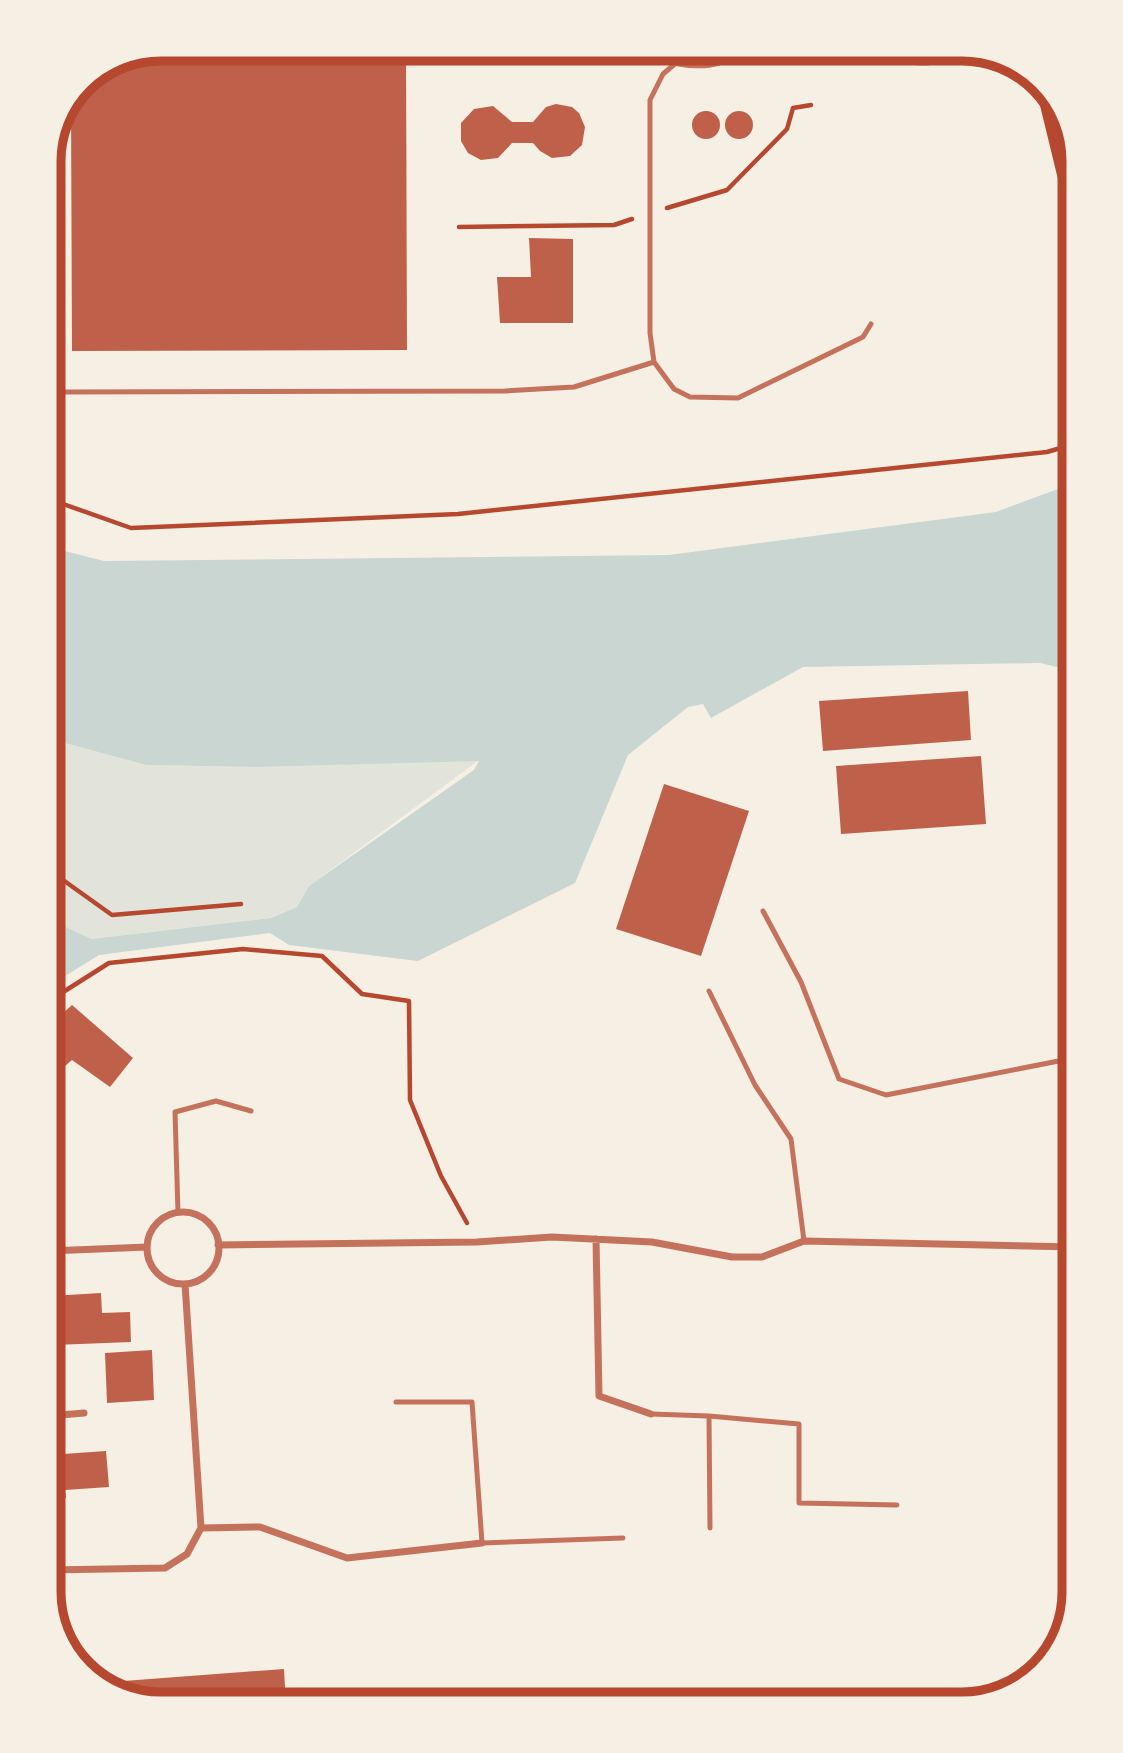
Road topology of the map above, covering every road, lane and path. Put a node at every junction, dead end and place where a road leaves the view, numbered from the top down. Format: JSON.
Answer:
{"nodes":[{"id":1,"x":669,"y":61,"type":"edge"},
{"id":2,"x":722,"y":61,"type":"edge"},
{"id":3,"x":900,"y":61,"type":"edge"},
{"id":4,"x":943,"y":61,"type":"edge"},
{"id":5,"x":676,"y":63,"type":"junction"},
{"id":6,"x":1055,"y":128,"type":"edge"},
{"id":7,"x":1061,"y":153,"type":"edge"},
{"id":8,"x":871,"y":324,"type":"dead end"},
{"id":9,"x":654,"y":362,"type":"junction"},
{"id":10,"x":61,"y":391,"type":"edge"},
{"id":11,"x":1062,"y":448,"type":"edge"},
{"id":12,"x":61,"y":503,"type":"edge"},
{"id":13,"x":61,"y":879,"type":"edge"},
{"id":14,"x":241,"y":904,"type":"dead end"},
{"id":15,"x":763,"y":911,"type":"dead end"},
{"id":16,"x":709,"y":991,"type":"dead end"},
{"id":17,"x":61,"y":993,"type":"edge"},
{"id":18,"x":1062,"y":1060,"type":"edge"},
{"id":19,"x":251,"y":1111,"type":"dead end"},
{"id":20,"x":178,"y":1213,"type":"junction"},
{"id":21,"x":596,"y":1239,"type":"junction"},
{"id":22,"x":804,"y":1241,"type":"junction"},
{"id":23,"x":477,"y":1242,"type":"junction"},
{"id":24,"x":218,"y":1244,"type":"junction"},
{"id":25,"x":147,"y":1247,"type":"junction"},
{"id":26,"x":1062,"y":1247,"type":"edge"},
{"id":27,"x":61,"y":1251,"type":"edge"},
{"id":28,"x":185,"y":1284,"type":"junction"},
{"id":29,"x":396,"y":1402,"type":"dead end"},
{"id":30,"x":84,"y":1413,"type":"dead end"},
{"id":31,"x":651,"y":1414,"type":"joint"},
{"id":32,"x":61,"y":1415,"type":"edge"},
{"id":33,"x":709,"y":1416,"type":"junction"},
{"id":34,"x":897,"y":1505,"type":"dead end"},
{"id":35,"x":201,"y":1528,"type":"junction"},
{"id":36,"x":710,"y":1528,"type":"dead end"},
{"id":37,"x":623,"y":1538,"type":"dead end"},
{"id":38,"x":481,"y":1543,"type":"junction"},
{"id":39,"x":61,"y":1570,"type":"edge"}],
"edges":[{"from":1,"to":5,"type":"lane"},
{"from":2,"to":5,"type":"lane"},
{"from":3,"to":4,"type":"lane"},
{"from":5,"to":9,"type":"lane"},
{"from":6,"to":7,"type":"highway"},
{"from":8,"to":9,"type":"lane"},
{"from":9,"to":10,"type":"lane"},
{"from":11,"to":12,"type":"path"},
{"from":13,"to":14,"type":"path"},
{"from":15,"to":18,"type":"lane"},
{"from":16,"to":22,"type":"lane"},
{"from":17,"to":23,"type":"path"},
{"from":19,"to":20,"type":"lane"},
{"from":20,"to":24,"type":"street"},
{"from":20,"to":25,"type":"street"},
{"from":21,"to":22,"type":"street"},
{"from":21,"to":23,"type":"street"},
{"from":21,"to":31,"type":"street"},
{"from":22,"to":26,"type":"street"},
{"from":23,"to":24,"type":"street"},
{"from":24,"to":28,"type":"street"},
{"from":25,"to":27,"type":"street"},
{"from":25,"to":28,"type":"street"},
{"from":28,"to":35,"type":"street"},
{"from":29,"to":38,"type":"lane"},
{"from":30,"to":32,"type":"street"},
{"from":31,"to":33,"type":"lane"},
{"from":33,"to":34,"type":"lane"},
{"from":33,"to":36,"type":"lane"},
{"from":35,"to":38,"type":"street"},
{"from":35,"to":39,"type":"street"},
{"from":37,"to":38,"type":"lane"}]}
